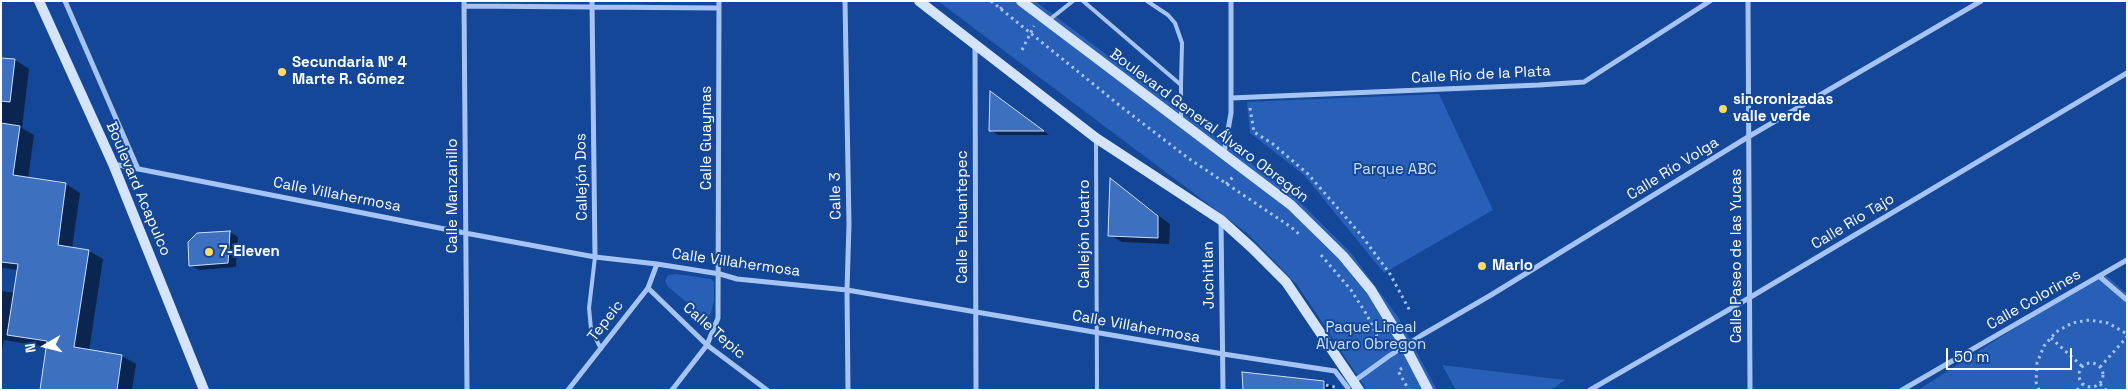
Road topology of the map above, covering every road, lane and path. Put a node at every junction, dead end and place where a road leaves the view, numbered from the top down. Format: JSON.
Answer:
{"nodes":[{"id":1,"x":39,"y":1,"type":"edge"},
{"id":2,"x":65,"y":1,"type":"edge"},
{"id":3,"x":719,"y":1,"type":"edge"},
{"id":4,"x":846,"y":1,"type":"edge"},
{"id":5,"x":919,"y":1,"type":"edge"},
{"id":6,"x":991,"y":1,"type":"edge"},
{"id":7,"x":1021,"y":1,"type":"edge"},
{"id":8,"x":1073,"y":1,"type":"edge"},
{"id":9,"x":1083,"y":1,"type":"edge"},
{"id":10,"x":1147,"y":1,"type":"edge"},
{"id":11,"x":1231,"y":1,"type":"edge"},
{"id":12,"x":1710,"y":1,"type":"edge"},
{"id":13,"x":1748,"y":1,"type":"edge"},
{"id":14,"x":1981,"y":1,"type":"edge"},
{"id":15,"x":464,"y":3,"type":"edge"},
{"id":16,"x":592,"y":4,"type":"edge"},
{"id":17,"x":1005,"y":5,"type":"dead end"},
{"id":18,"x":719,"y":8,"type":"junction"},
{"id":19,"x":1000,"y":10,"type":"junction"},
{"id":20,"x":1047,"y":22,"type":"junction"},
{"id":21,"x":1034,"y":25,"type":"dead end"},
{"id":22,"x":1030,"y":34,"type":"junction"},
{"id":23,"x":975,"y":44,"type":"junction"},
{"id":24,"x":1022,"y":50,"type":"dead end"},
{"id":25,"x":2127,"y":73,"type":"edge"},
{"id":26,"x":1181,"y":86,"type":"junction"},
{"id":27,"x":1231,"y":98,"type":"junction"},
{"id":28,"x":1250,"y":104,"type":"dead end"},
{"id":29,"x":1139,"y":115,"type":"dead end"},
{"id":30,"x":1135,"y":117,"type":"junction"},
{"id":31,"x":1181,"y":121,"type":"junction"},
{"id":32,"x":1160,"y":130,"type":"dead end"},
{"id":33,"x":1157,"y":133,"type":"junction"},
{"id":34,"x":1748,"y":137,"type":"junction"},
{"id":35,"x":1096,"y":138,"type":"junction"},
{"id":36,"x":1224,"y":153,"type":"junction"},
{"id":37,"x":113,"y":164,"type":"junction"},
{"id":38,"x":138,"y":169,"type":"junction"},
{"id":39,"x":1235,"y":175,"type":"dead end"},
{"id":40,"x":1226,"y":184,"type":"junction"},
{"id":41,"x":1220,"y":220,"type":"junction"},
{"id":42,"x":466,"y":234,"type":"junction"},
{"id":43,"x":1303,"y":238,"type":"dead end"},
{"id":44,"x":1315,"y":248,"type":"dead end"},
{"id":45,"x":595,"y":257,"type":"junction"},
{"id":46,"x":2127,"y":260,"type":"edge"},
{"id":47,"x":657,"y":264,"type":"junction"},
{"id":48,"x":720,"y":274,"type":"junction"},
{"id":49,"x":2100,"y":277,"type":"junction"},
{"id":50,"x":648,"y":288,"type":"junction"},
{"id":51,"x":847,"y":290,"type":"junction"},
{"id":52,"x":1750,"y":298,"type":"junction"},
{"id":53,"x":2127,"y":300,"type":"edge"},
{"id":54,"x":1410,"y":310,"type":"dead end"},
{"id":55,"x":976,"y":312,"type":"junction"},
{"id":56,"x":1097,"y":333,"type":"junction"},
{"id":57,"x":1377,"y":336,"type":"dead end"},
{"id":58,"x":2127,"y":336,"type":"edge"},
{"id":59,"x":2051,"y":338,"type":"junction"},
{"id":60,"x":707,"y":345,"type":"junction"},
{"id":61,"x":1405,"y":346,"type":"junction"},
{"id":62,"x":601,"y":349,"type":"junction"},
{"id":63,"x":1223,"y":354,"type":"junction"},
{"id":64,"x":2083,"y":367,"type":"junction"},
{"id":65,"x":2100,"y":367,"type":"junction"},
{"id":66,"x":1398,"y":371,"type":"dead end"},
{"id":67,"x":2083,"y":384,"type":"junction"},
{"id":68,"x":2100,"y":384,"type":"junction"},
{"id":69,"x":1407,"y":385,"type":"junction"},
{"id":70,"x":1351,"y":388,"type":"edge"},
{"id":71,"x":1402,"y":388,"type":"dead end"},
{"id":72,"x":204,"y":390,"type":"edge"},
{"id":73,"x":468,"y":390,"type":"edge"},
{"id":74,"x":568,"y":390,"type":"edge"},
{"id":75,"x":672,"y":390,"type":"edge"},
{"id":76,"x":766,"y":390,"type":"edge"},
{"id":77,"x":848,"y":390,"type":"edge"},
{"id":78,"x":976,"y":390,"type":"edge"},
{"id":79,"x":1097,"y":390,"type":"edge"},
{"id":80,"x":1222,"y":390,"type":"edge"},
{"id":81,"x":1410,"y":390,"type":"edge"},
{"id":82,"x":1428,"y":390,"type":"edge"},
{"id":83,"x":1590,"y":390,"type":"edge"},
{"id":84,"x":1750,"y":390,"type":"edge"},
{"id":85,"x":1902,"y":390,"type":"edge"},
{"id":86,"x":2039,"y":390,"type":"edge"},
{"id":87,"x":2077,"y":390,"type":"edge"},
{"id":88,"x":2106,"y":390,"type":"edge"}],
"edges":[{"from":1,"to":37,"type":"main road","name":"Boulevard Acapulco"},
{"from":2,"to":38,"type":"street"},
{"from":3,"to":18,"type":"street","name":"Calle Guaymas"},
{"from":4,"to":51,"type":"street","name":"Calle 3"},
{"from":5,"to":23,"type":"main road"},
{"from":6,"to":19,"type":"path"},
{"from":7,"to":20,"type":"main road","name":"Boulevard General Álvaro Obregón"},
{"from":8,"to":20,"type":"lane"},
{"from":9,"to":26,"type":"lane"},
{"from":10,"to":26,"type":"lane"},
{"from":11,"to":27,"type":"street"},
{"from":12,"to":27,"type":"street","name":"Calle Río de la Plata"},
{"from":13,"to":34,"type":"street","name":"Calle Paseo de las Yucas"},
{"from":14,"to":34,"type":"street","name":"Calle Río Volga"},
{"from":15,"to":16,"type":"street"},
{"from":15,"to":42,"type":"street","name":"Calle Manzanillo"},
{"from":16,"to":18,"type":"street"},
{"from":16,"to":45,"type":"street","name":"Callejón Dos"},
{"from":17,"to":19,"type":"path"},
{"from":18,"to":48,"type":"street","name":"Calle Guaymas"},
{"from":19,"to":22,"type":"path"},
{"from":20,"to":31,"type":"main road","name":"Boulevard General Álvaro Obregón"},
{"from":21,"to":22,"type":"path"},
{"from":22,"to":24,"type":"path"},
{"from":22,"to":30,"type":"path"},
{"from":23,"to":35,"type":"main road"},
{"from":23,"to":55,"type":"street","name":"Calle Tehuantepec"},
{"from":25,"to":52,"type":"street","name":"Calle Río Tajo"},
{"from":26,"to":31,"type":"lane"},
{"from":27,"to":36,"type":"street"},
{"from":28,"to":54,"type":"path"},
{"from":29,"to":30,"type":"path"},
{"from":30,"to":33,"type":"path"},
{"from":31,"to":36,"type":"main road","name":"Boulevard General Álvaro Obregón"},
{"from":32,"to":33,"type":"path"},
{"from":33,"to":40,"type":"path"},
{"from":34,"to":52,"type":"street","name":"Calle Paseo de las Yucas"},
{"from":34,"to":61,"type":"street","name":"Calle Río Volga"},
{"from":35,"to":41,"type":"main road"},
{"from":35,"to":56,"type":"lane","name":"Callejón Cuatro"},
{"from":36,"to":61,"type":"main road","name":"Boulevard General Álvaro Obregón"},
{"from":37,"to":38,"type":"street","name":"Calle Villahermosa"},
{"from":37,"to":72,"type":"main road","name":"Boulevard Acapulco"},
{"from":38,"to":42,"type":"street","name":"Calle Villahermosa"},
{"from":39,"to":40,"type":"path"},
{"from":40,"to":43,"type":"path"},
{"from":41,"to":63,"type":"street","name":"Juchitlan"},
{"from":41,"to":70,"type":"main road"},
{"from":42,"to":45,"type":"street","name":"Calle Villahermosa"},
{"from":42,"to":73,"type":"street","name":"Calle Manzanillo"},
{"from":44,"to":57,"type":"path"},
{"from":45,"to":47,"type":"street","name":"Calle Villahermosa"},
{"from":45,"to":62,"type":"lane","name":"Callejón Dos"},
{"from":46,"to":49,"type":"street","name":"Calle Colorines"},
{"from":47,"to":48,"type":"street","name":"Calle Villahermosa"},
{"from":47,"to":50,"type":"street","name":"Tepeic"},
{"from":48,"to":51,"type":"street","name":"Calle Villahermosa"},
{"from":48,"to":60,"type":"street","name":"Calle Guaymas"},
{"from":49,"to":53,"type":"street"},
{"from":49,"to":85,"type":"street","name":"Calle Colorines"},
{"from":50,"to":60,"type":"street","name":"Calle Tepic"},
{"from":50,"to":62,"type":"street","name":"Tepeic"},
{"from":51,"to":55,"type":"street","name":"Calle Villahermosa"},
{"from":51,"to":77,"type":"street","name":"Calle 3"},
{"from":52,"to":83,"type":"street","name":"Calle Río Tajo"},
{"from":52,"to":84,"type":"street","name":"Calle Paseo de las Yucas"},
{"from":55,"to":56,"type":"street","name":"Calle Villahermosa"},
{"from":55,"to":78,"type":"street","name":"Calle Tehuantepec"},
{"from":56,"to":63,"type":"street","name":"Calle Villahermosa"},
{"from":56,"to":79,"type":"lane","name":"Callejón Cuatro"},
{"from":58,"to":59,"type":"path"},
{"from":58,"to":65,"type":"path"},
{"from":59,"to":64,"type":"path"},
{"from":59,"to":86,"type":"path"},
{"from":60,"to":75,"type":"street","name":"Calle Guaymas"},
{"from":60,"to":76,"type":"street","name":"Calle Tepic"},
{"from":61,"to":70,"type":"street","name":"Calle Río Volga"},
{"from":61,"to":82,"type":"main road","name":"Boulevard General Álvaro Obregón"},
{"from":62,"to":74,"type":"street","name":"Tepeic"},
{"from":63,"to":70,"type":"street","name":"Calle Villahermosa"},
{"from":63,"to":80,"type":"street","name":"Juchitlan"},
{"from":64,"to":65,"type":"path"},
{"from":64,"to":67,"type":"path"},
{"from":65,"to":68,"type":"path"},
{"from":66,"to":69,"type":"path"},
{"from":67,"to":68,"type":"path"},
{"from":67,"to":87,"type":"path"},
{"from":68,"to":88,"type":"path"},
{"from":69,"to":71,"type":"path"},
{"from":69,"to":81,"type":"path"}]}
